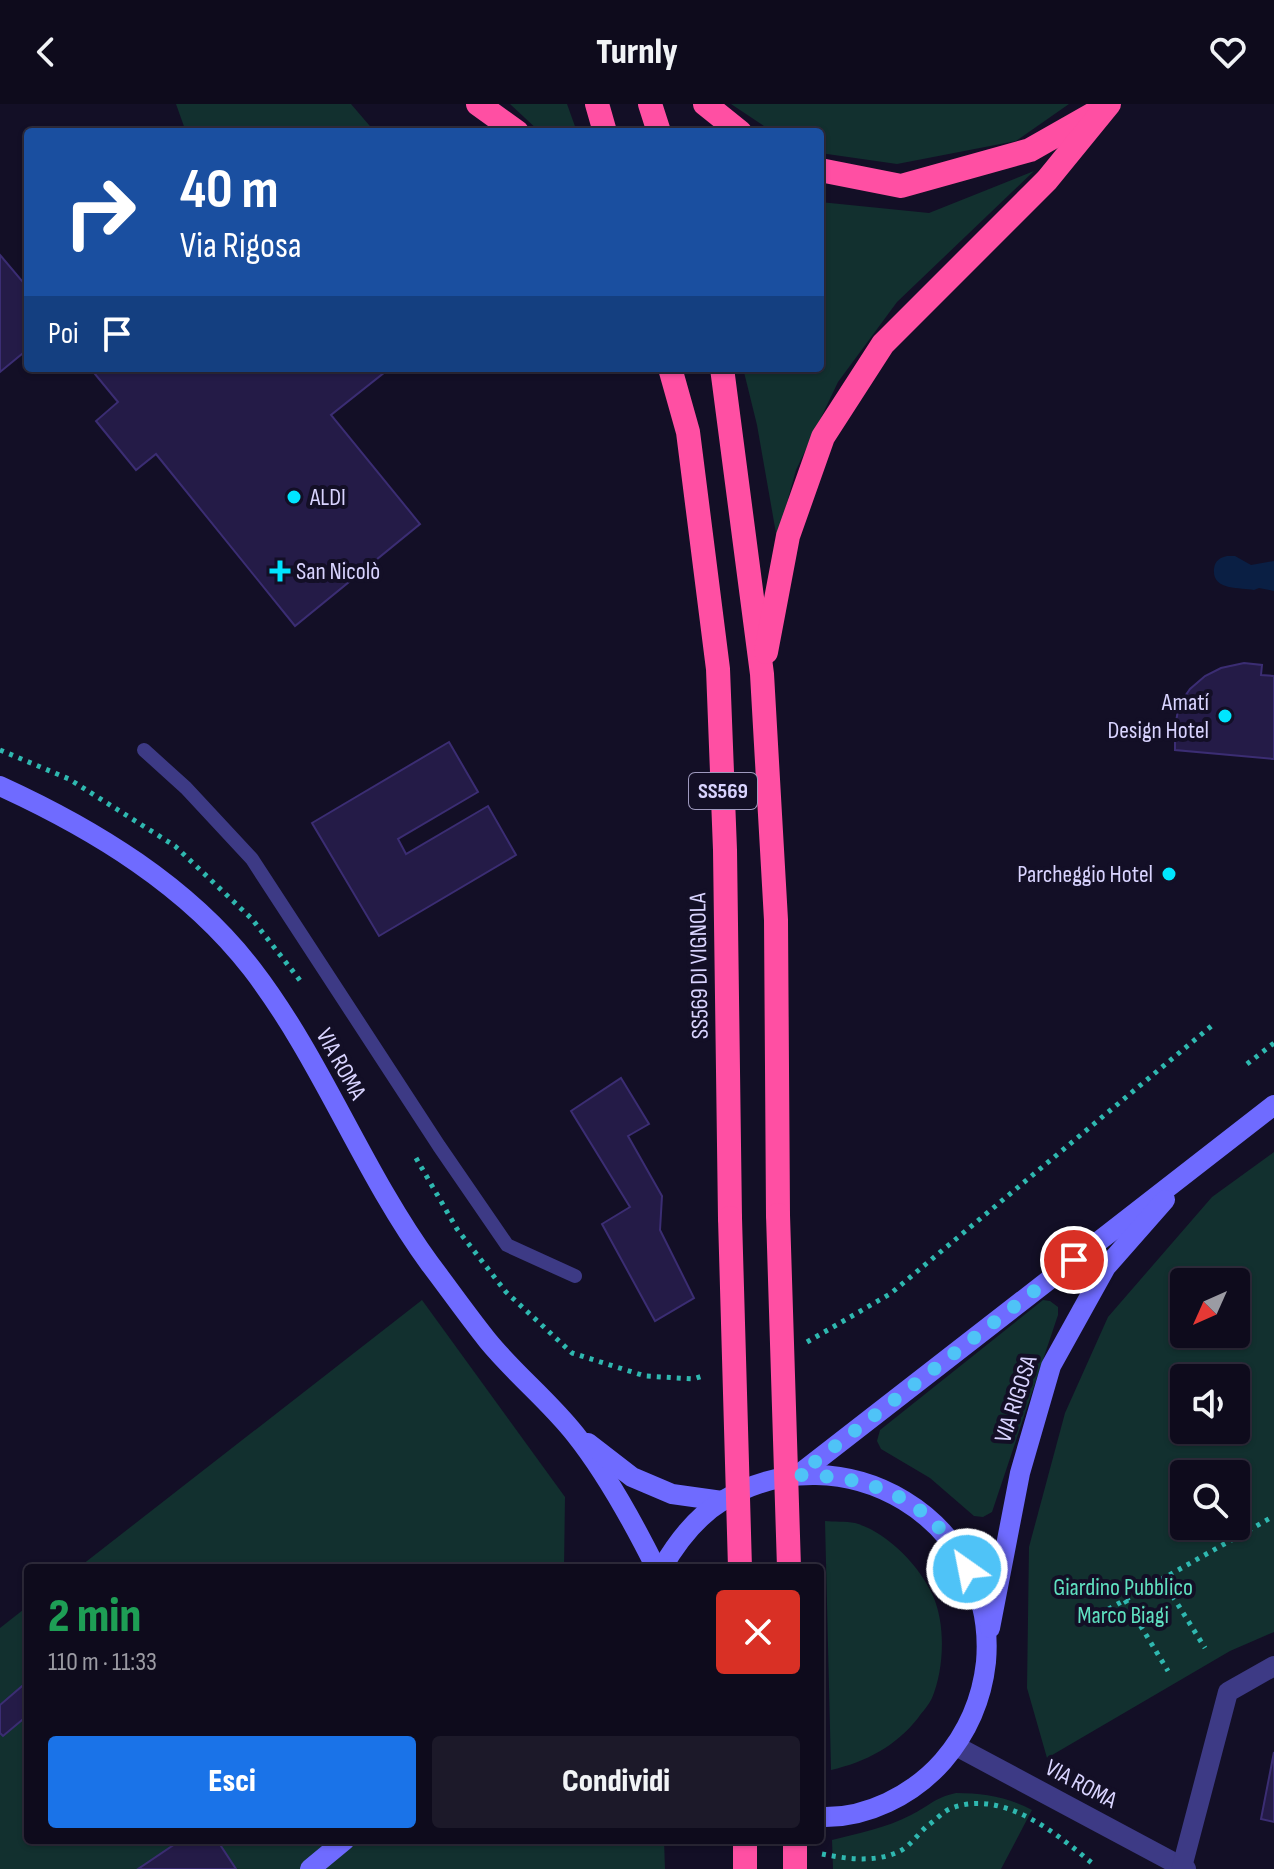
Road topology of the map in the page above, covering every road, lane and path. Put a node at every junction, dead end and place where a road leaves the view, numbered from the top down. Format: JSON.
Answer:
{"nodes":[{"id":1,"x":478,"y":104,"type":"edge"},
{"id":2,"x":597,"y":104,"type":"edge"},
{"id":3,"x":650,"y":104,"type":"edge"},
{"id":4,"x":705,"y":104,"type":"edge"},
{"id":5,"x":1108,"y":105,"type":"edge"},
{"id":6,"x":511,"y":128,"type":"edge"},
{"id":7,"x":604,"y":128,"type":"edge"},
{"id":8,"x":658,"y":128,"type":"edge"},
{"id":9,"x":735,"y":128,"type":"edge"},
{"id":10,"x":824,"y":171,"type":"edge"},
{"id":11,"x":663,"y":372,"type":"edge"},
{"id":12,"x":671,"y":372,"type":"edge"},
{"id":13,"x":723,"y":372,"type":"edge"},
{"id":14,"x":688,"y":432,"type":"junction"},
{"id":15,"x":762,"y":674,"type":"junction"},
{"id":16,"x":144,"y":750,"type":"dead end"},
{"id":17,"x":0,"y":786,"type":"edge"},
{"id":18,"x":1215,"y":1023,"type":"dead end"},
{"id":19,"x":1274,"y":1043,"type":"edge"},
{"id":20,"x":1247,"y":1064,"type":"dead end"},
{"id":21,"x":1274,"y":1105,"type":"edge"},
{"id":22,"x":1197,"y":1164,"type":"junction"},
{"id":23,"x":575,"y":1276,"type":"dead end"},
{"id":24,"x":890,"y":1294,"type":"dead end"},
{"id":25,"x":575,"y":1434,"type":"junction"},
{"id":26,"x":798,"y":1475,"type":"junction"},
{"id":27,"x":722,"y":1501,"type":"junction"},
{"id":28,"x":1272,"y":1517,"type":"edge"},
{"id":29,"x":1274,"y":1525,"type":"edge"},
{"id":30,"x":657,"y":1564,"type":"edge"},
{"id":31,"x":662,"y":1564,"type":"edge"},
{"id":32,"x":740,"y":1564,"type":"edge"},
{"id":33,"x":789,"y":1564,"type":"edge"},
{"id":34,"x":1162,"y":1579,"type":"junction"},
{"id":35,"x":1125,"y":1600,"type":"junction"},
{"id":36,"x":1091,"y":1619,"type":"dead end"},
{"id":37,"x":987,"y":1646,"type":"junction"},
{"id":38,"x":1205,"y":1648,"type":"dead end"},
{"id":39,"x":1274,"y":1666,"type":"edge"},
{"id":40,"x":1168,"y":1671,"type":"dead end"},
{"id":41,"x":956,"y":1746,"type":"junction"},
{"id":42,"x":824,"y":1817,"type":"edge"},
{"id":43,"x":340,"y":1844,"type":"edge"},
{"id":44,"x":745,"y":1844,"type":"edge"},
{"id":45,"x":795,"y":1844,"type":"edge"},
{"id":46,"x":820,"y":1854,"type":"dead end"},
{"id":47,"x":1093,"y":1864,"type":"dead end"},
{"id":48,"x":1184,"y":1868,"type":"edge"},
{"id":49,"x":310,"y":1869,"type":"edge"},
{"id":50,"x":745,"y":1869,"type":"edge"},
{"id":51,"x":795,"y":1869,"type":"edge"}],
"edges":[{"from":1,"to":6,"type":"highway"},
{"from":2,"to":7,"type":"highway"},
{"from":3,"to":8,"type":"highway"},
{"from":4,"to":9,"type":"highway"},
{"from":5,"to":10,"type":"highway"},
{"from":5,"to":15,"type":"highway"},
{"from":11,"to":14,"type":"highway"},
{"from":12,"to":14,"type":"highway","name":"SS569 DI VIGNOLA","number":"SS569"},
{"from":13,"to":15,"type":"highway","number":"SS569"},
{"from":14,"to":32,"type":"highway","name":"SS569 DI VIGNOLA","number":"SS569","bridge":true},
{"from":15,"to":33,"type":"highway","number":"SS569","bridge":true},
{"from":16,"to":23,"type":"lane"},
{"from":17,"to":25,"type":"main road","name":"VIA ROMA"},
{"from":18,"to":24,"type":"path"},
{"from":19,"to":20,"type":"path"},
{"from":21,"to":22,"type":"main road","name":"VIA RIGOSA"},
{"from":22,"to":26,"type":"main road","name":"VIA RIGOSA"},
{"from":22,"to":37,"type":"main road","name":"VIA RIGOSA"},
{"from":25,"to":27,"type":"main road","name":"VIA ROMA"},
{"from":25,"to":30,"type":"main road","name":"VIA ROMA"},
{"from":26,"to":27,"type":"main road","name":"VIA ROMA"},
{"from":26,"to":37,"type":"main road","name":"VIA ROMA"},
{"from":27,"to":31,"type":"main road","name":"VIA ROMA"},
{"from":28,"to":29,"type":"path"},
{"from":28,"to":34,"type":"path"},
{"from":34,"to":35,"type":"path"},
{"from":34,"to":38,"type":"path"},
{"from":35,"to":36,"type":"path"},
{"from":35,"to":40,"type":"path"},
{"from":37,"to":41,"type":"main road","name":"VIA ROMA"},
{"from":39,"to":48,"type":"street","name":"VIA ROMA"},
{"from":41,"to":42,"type":"main road","name":"VIA ROMA"},
{"from":41,"to":48,"type":"street","name":"VIA ROMA"},
{"from":43,"to":49,"type":"main road"},
{"from":44,"to":50,"type":"highway"},
{"from":45,"to":51,"type":"highway","bridge":true},
{"from":46,"to":47,"type":"path"}]}
